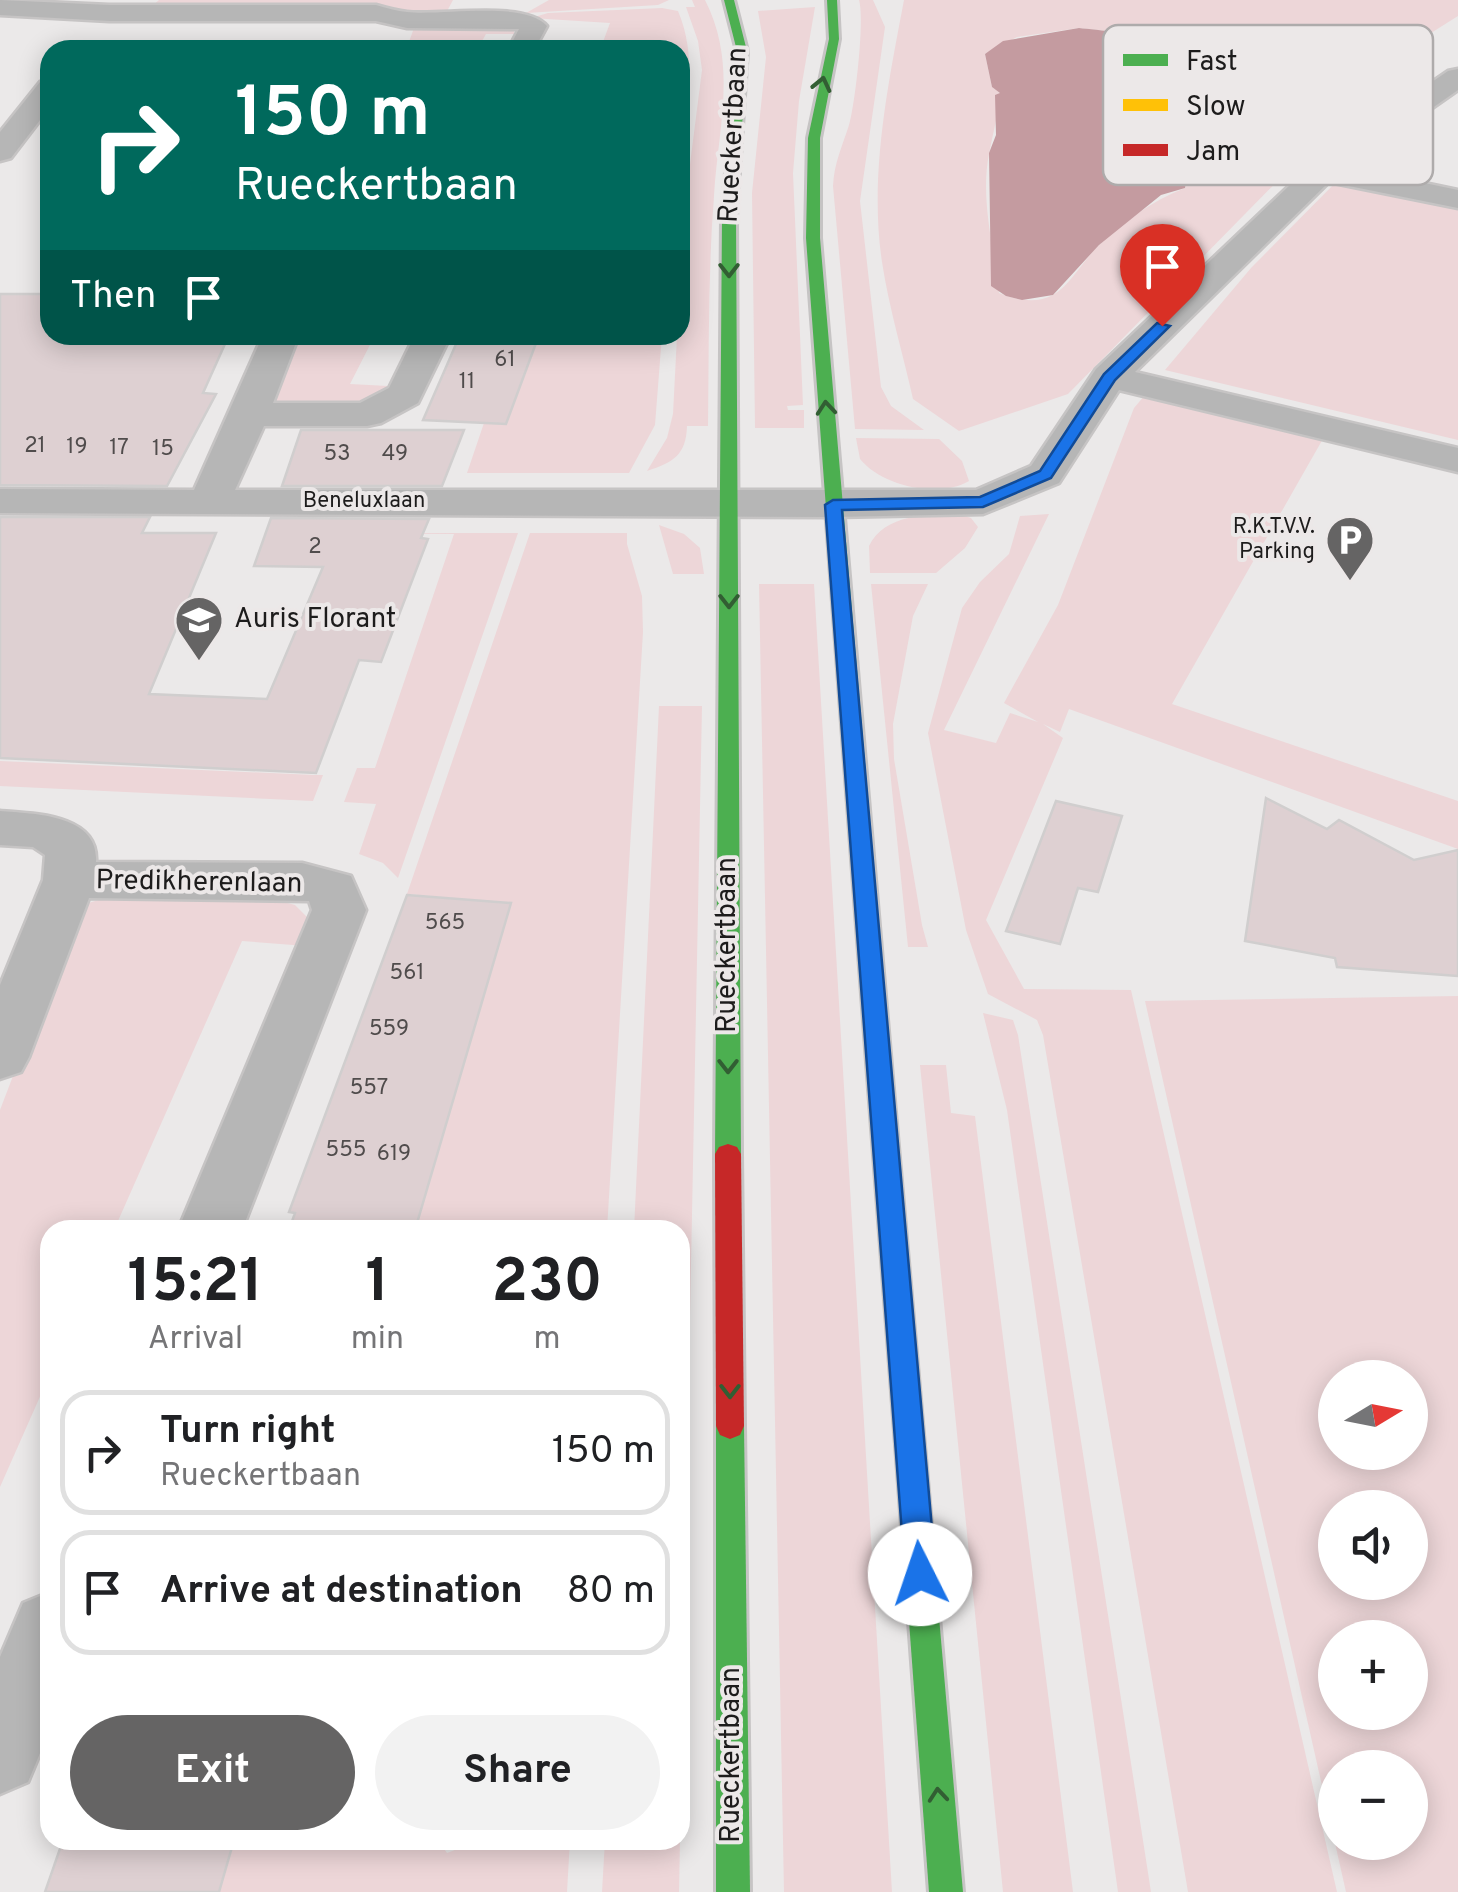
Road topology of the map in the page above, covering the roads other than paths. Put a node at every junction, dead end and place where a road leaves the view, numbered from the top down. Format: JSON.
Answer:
{"nodes":[{"id":1,"x":729,"y":0,"type":"edge"},
{"id":2,"x":832,"y":0,"type":"edge"},
{"id":3,"x":0,"y":6,"type":"edge"},
{"id":4,"x":109,"y":12,"type":"junction"},
{"id":5,"x":407,"y":20,"type":"junction"},
{"id":6,"x":90,"y":38,"type":"dead end"},
{"id":7,"x":399,"y":40,"type":"edge"},
{"id":8,"x":526,"y":40,"type":"edge"},
{"id":9,"x":1458,"y":77,"type":"edge"},
{"id":10,"x":1433,"y":94,"type":"edge"},
{"id":11,"x":40,"y":101,"type":"edge"},
{"id":12,"x":0,"y":152,"type":"edge"},
{"id":13,"x":1308,"y":185,"type":"edge"},
{"id":14,"x":1390,"y":185,"type":"edge"},
{"id":15,"x":1458,"y":199,"type":"edge"},
{"id":16,"x":277,"y":345,"type":"edge"},
{"id":17,"x":429,"y":345,"type":"edge"},
{"id":18,"x":1109,"y":377,"type":"junction"},
{"id":19,"x":250,"y":414,"type":"junction"},
{"id":20,"x":1458,"y":460,"type":"edge"},
{"id":21,"x":0,"y":501,"type":"edge"},
{"id":22,"x":209,"y":501,"type":"junction"},
{"id":23,"x":728,"y":504,"type":"junction"},
{"id":24,"x":833,"y":505,"type":"junction"},
{"id":25,"x":0,"y":828,"type":"edge"},
{"id":26,"x":69,"y":880,"type":"junction"},
{"id":27,"x":0,"y":1056,"type":"edge"},
{"id":28,"x":214,"y":1220,"type":"edge"},
{"id":29,"x":40,"y":1654,"type":"edge"},
{"id":30,"x":0,"y":1754,"type":"edge"},
{"id":31,"x":733,"y":1892,"type":"edge"},
{"id":32,"x":946,"y":1892,"type":"edge"}],
"edges":[{"from":1,"to":23,"type":"main road","name":"Rueckertbaan","one_way":true},
{"from":24,"to":2,"type":"main road","one_way":true},
{"from":3,"to":4,"type":"street"},
{"from":4,"to":5,"type":"street"},
{"from":4,"to":6,"type":"street"},
{"from":5,"to":7,"type":"street"},
{"from":5,"to":8,"type":"street"},
{"from":9,"to":10,"type":"street"},
{"from":11,"to":12,"type":"street"},
{"from":13,"to":18,"type":"street"},
{"from":14,"to":15,"type":"street"},
{"from":16,"to":19,"type":"street"},
{"from":17,"to":19,"type":"street"},
{"from":18,"to":20,"type":"street"},
{"from":18,"to":24,"type":"street"},
{"from":19,"to":22,"type":"street"},
{"from":21,"to":22,"type":"street","name":"Beneluxlaan"},
{"from":22,"to":23,"type":"street","name":"Beneluxlaan"},
{"from":23,"to":24,"type":"street","name":"Beneluxlaan"},
{"from":23,"to":31,"type":"main road","name":"Rueckertbaan","one_way":true},
{"from":32,"to":24,"type":"main road","one_way":true},
{"from":25,"to":26,"type":"street"},
{"from":26,"to":27,"type":"street","name":"Predikherenlaan"},
{"from":26,"to":28,"type":"street","name":"Predikherenlaan"},
{"from":29,"to":30,"type":"street"}]}
